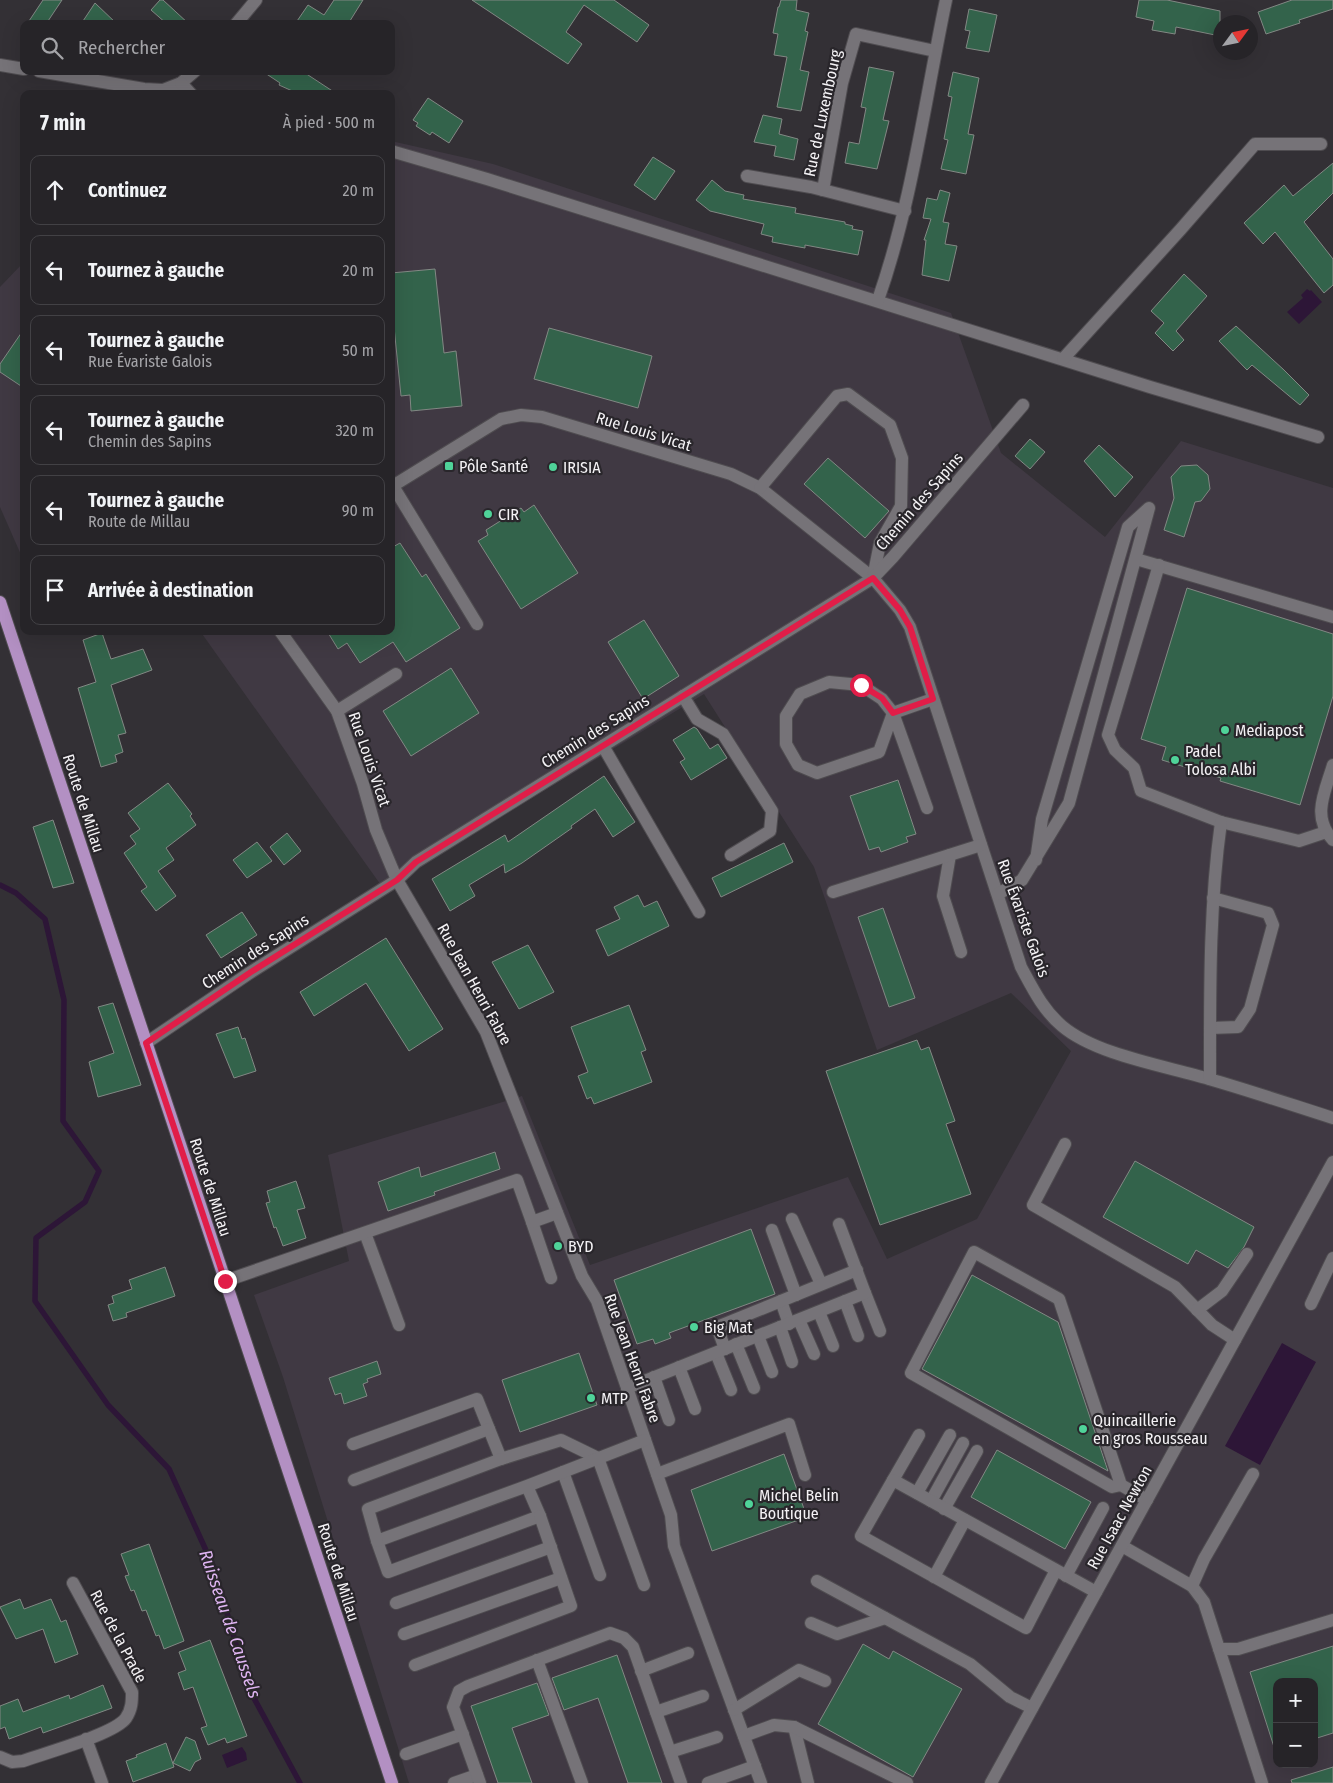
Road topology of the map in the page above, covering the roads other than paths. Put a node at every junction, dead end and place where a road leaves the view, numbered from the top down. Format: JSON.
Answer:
{"nodes":[{"id":1,"x":256,"y":0,"type":"edge"},
{"id":2,"x":946,"y":0,"type":"edge"},
{"id":3,"x":239,"y":20,"type":"edge"},
{"id":4,"x":935,"y":51,"type":"junction"},
{"id":5,"x":0,"y":64,"type":"edge"},
{"id":6,"x":20,"y":68,"type":"edge"},
{"id":7,"x":61,"y":75,"type":"edge"},
{"id":8,"x":190,"y":75,"type":"edge"},
{"id":9,"x":181,"y":83,"type":"junction"},
{"id":10,"x":142,"y":90,"type":"edge"},
{"id":11,"x":163,"y":90,"type":"edge"},
{"id":12,"x":187,"y":90,"type":"edge"},
{"id":13,"x":1321,"y":144,"type":"dead end"},
{"id":14,"x":395,"y":152,"type":"edge"},
{"id":15,"x":747,"y":176,"type":"dead end"},
{"id":16,"x":823,"y":190,"type":"junction"},
{"id":17,"x":905,"y":211,"type":"junction"},
{"id":18,"x":878,"y":300,"type":"junction"},
{"id":19,"x":1063,"y":360,"type":"junction"},
{"id":20,"x":1024,"y":405,"type":"dead end"},
{"id":21,"x":1318,"y":438,"type":"dead end"},
{"id":22,"x":395,"y":484,"type":"edge"},
{"id":23,"x":760,"y":488,"type":"junction"},
{"id":24,"x":395,"y":491,"type":"edge"},
{"id":25,"x":1136,"y":558,"type":"junction"},
{"id":26,"x":1159,"y":565,"type":"junction"},
{"id":27,"x":873,"y":578,"type":"junction"},
{"id":28,"x":0,"y":602,"type":"edge"},
{"id":29,"x":1333,"y":617,"type":"edge"},
{"id":30,"x":477,"y":624,"type":"dead end"},
{"id":31,"x":283,"y":635,"type":"edge"},
{"id":32,"x":396,"y":674,"type":"dead end"},
{"id":33,"x":683,"y":696,"type":"junction"},
{"id":34,"x":933,"y":699,"type":"junction"},
{"id":35,"x":337,"y":711,"type":"junction"},
{"id":36,"x":893,"y":713,"type":"junction"},
{"id":37,"x":603,"y":746,"type":"junction"},
{"id":38,"x":1333,"y":765,"type":"edge"},
{"id":39,"x":927,"y":808,"type":"dead end"},
{"id":40,"x":1221,"y":822,"type":"junction"},
{"id":41,"x":1329,"y":836,"type":"edge"},
{"id":42,"x":981,"y":845,"type":"junction"},
{"id":43,"x":950,"y":855,"type":"junction"},
{"id":44,"x":731,"y":856,"type":"dead end"},
{"id":45,"x":1036,"y":860,"type":"junction"},
{"id":46,"x":397,"y":880,"type":"junction"},
{"id":47,"x":833,"y":892,"type":"dead end"},
{"id":48,"x":998,"y":894,"type":"junction"},
{"id":49,"x":1213,"y":898,"type":"junction"},
{"id":50,"x":699,"y":912,"type":"dead end"},
{"id":51,"x":961,"y":952,"type":"dead end"},
{"id":52,"x":1210,"y":1028,"type":"junction"},
{"id":53,"x":146,"y":1043,"type":"junction"},
{"id":54,"x":1210,"y":1079,"type":"junction"},
{"id":55,"x":1333,"y":1118,"type":"edge"},
{"id":56,"x":1065,"y":1144,"type":"dead end"},
{"id":57,"x":1333,"y":1162,"type":"edge"},
{"id":58,"x":557,"y":1213,"type":"junction"},
{"id":59,"x":792,"y":1219,"type":"dead end"},
{"id":60,"x":532,"y":1222,"type":"junction"},
{"id":61,"x":839,"y":1224,"type":"dead end"},
{"id":62,"x":772,"y":1230,"type":"dead end"},
{"id":63,"x":365,"y":1233,"type":"junction"},
{"id":64,"x":1246,"y":1254,"type":"dead end"},
{"id":65,"x":1333,"y":1258,"type":"edge"},
{"id":66,"x":857,"y":1270,"type":"junction"},
{"id":67,"x":552,"y":1278,"type":"dead end"},
{"id":68,"x":225,"y":1281,"type":"junction"},
{"id":69,"x":821,"y":1284,"type":"junction"},
{"id":70,"x":865,"y":1293,"type":"junction"},
{"id":71,"x":796,"y":1295,"type":"junction"},
{"id":72,"x":781,"y":1301,"type":"junction"},
{"id":73,"x":845,"y":1301,"type":"junction"},
{"id":74,"x":1311,"y":1304,"type":"dead end"},
{"id":75,"x":1197,"y":1310,"type":"junction"},
{"id":76,"x":819,"y":1312,"type":"junction"},
{"id":77,"x":789,"y":1323,"type":"junction"},
{"id":78,"x":399,"y":1325,"type":"dead end"},
{"id":79,"x":880,"y":1331,"type":"dead end"},
{"id":80,"x":758,"y":1336,"type":"junction"},
{"id":81,"x":858,"y":1336,"type":"dead end"},
{"id":82,"x":1235,"y":1340,"type":"junction"},
{"id":83,"x":833,"y":1346,"type":"dead end"},
{"id":84,"x":726,"y":1349,"type":"junction"},
{"id":85,"x":814,"y":1354,"type":"dead end"},
{"id":86,"x":792,"y":1362,"type":"dead end"},
{"id":87,"x":679,"y":1367,"type":"junction"},
{"id":88,"x":772,"y":1372,"type":"dead end"},
{"id":89,"x":654,"y":1377,"type":"junction"},
{"id":90,"x":627,"y":1388,"type":"junction"},
{"id":91,"x":754,"y":1388,"type":"dead end"},
{"id":92,"x":731,"y":1390,"type":"dead end"},
{"id":93,"x":695,"y":1409,"type":"dead end"},
{"id":94,"x":669,"y":1420,"type":"dead end"},
{"id":95,"x":489,"y":1429,"type":"junction"},
{"id":96,"x":918,"y":1435,"type":"dead end"},
{"id":97,"x":950,"y":1435,"type":"dead end"},
{"id":98,"x":645,"y":1440,"type":"junction"},
{"id":99,"x":963,"y":1443,"type":"dead end"},
{"id":100,"x":353,"y":1444,"type":"dead end"},
{"id":101,"x":976,"y":1450,"type":"dead end"},
{"id":102,"x":598,"y":1458,"type":"junction"},
{"id":103,"x":501,"y":1459,"type":"junction"},
{"id":104,"x":563,"y":1472,"type":"junction"},
{"id":105,"x":657,"y":1474,"type":"junction"},
{"id":106,"x":1253,"y":1474,"type":"dead end"},
{"id":107,"x":805,"y":1475,"type":"dead end"},
{"id":108,"x":354,"y":1480,"type":"dead end"},
{"id":109,"x":893,"y":1480,"type":"junction"},
{"id":110,"x":1121,"y":1485,"type":"junction"},
{"id":111,"x":527,"y":1486,"type":"junction"},
{"id":112,"x":917,"y":1493,"type":"junction"},
{"id":113,"x":1147,"y":1500,"type":"junction"},
{"id":114,"x":931,"y":1501,"type":"junction"},
{"id":115,"x":1103,"y":1508,"type":"dead end"},
{"id":116,"x":944,"y":1509,"type":"junction"},
{"id":117,"x":540,"y":1516,"type":"junction"},
{"id":118,"x":965,"y":1520,"type":"junction"},
{"id":119,"x":378,"y":1541,"type":"junction"},
{"id":120,"x":1122,"y":1546,"type":"junction"},
{"id":121,"x":550,"y":1547,"type":"junction"},
{"id":122,"x":1061,"y":1573,"type":"junction"},
{"id":123,"x":600,"y":1575,"type":"dead end"},
{"id":124,"x":934,"y":1577,"type":"junction"},
{"id":125,"x":561,"y":1578,"type":"junction"},
{"id":126,"x":817,"y":1581,"type":"dead end"},
{"id":127,"x":73,"y":1583,"type":"dead end"},
{"id":128,"x":644,"y":1585,"type":"dead end"},
{"id":129,"x":1192,"y":1586,"type":"junction"},
{"id":130,"x":1096,"y":1592,"type":"junction"},
{"id":131,"x":396,"y":1603,"type":"dead end"},
{"id":132,"x":885,"y":1618,"type":"junction"},
{"id":133,"x":1333,"y":1620,"type":"edge"},
{"id":134,"x":811,"y":1624,"type":"dead end"},
{"id":135,"x":404,"y":1634,"type":"dead end"},
{"id":136,"x":1219,"y":1649,"type":"junction"},
{"id":137,"x":688,"y":1653,"type":"dead end"},
{"id":138,"x":537,"y":1660,"type":"junction"},
{"id":139,"x":415,"y":1665,"type":"dead end"},
{"id":140,"x":641,"y":1671,"type":"junction"},
{"id":141,"x":825,"y":1681,"type":"dead end"},
{"id":142,"x":703,"y":1696,"type":"dead end"},
{"id":143,"x":1032,"y":1708,"type":"junction"},
{"id":144,"x":734,"y":1710,"type":"junction"},
{"id":145,"x":656,"y":1712,"type":"junction"},
{"id":146,"x":794,"y":1727,"type":"junction"},
{"id":147,"x":463,"y":1734,"type":"junction"},
{"id":148,"x":744,"y":1736,"type":"junction"},
{"id":149,"x":717,"y":1737,"type":"dead end"},
{"id":150,"x":86,"y":1739,"type":"junction"},
{"id":151,"x":670,"y":1752,"type":"junction"},
{"id":152,"x":406,"y":1754,"type":"dead end"},
{"id":153,"x":0,"y":1757,"type":"edge"},
{"id":154,"x":755,"y":1766,"type":"junction"},
{"id":155,"x":479,"y":1779,"type":"edge"},
{"id":156,"x":102,"y":1783,"type":"edge"},
{"id":157,"x":392,"y":1783,"type":"edge"},
{"id":158,"x":454,"y":1783,"type":"edge"},
{"id":159,"x":582,"y":1783,"type":"edge"},
{"id":160,"x":681,"y":1783,"type":"edge"},
{"id":161,"x":708,"y":1783,"type":"edge"},
{"id":162,"x":761,"y":1783,"type":"edge"},
{"id":163,"x":808,"y":1783,"type":"edge"},
{"id":164,"x":907,"y":1783,"type":"edge"},
{"id":165,"x":991,"y":1783,"type":"edge"},
{"id":166,"x":1262,"y":1783,"type":"edge"}],
"edges":[{"from":1,"to":3,"type":"street"},
{"from":2,"to":4,"type":"street"},
{"from":4,"to":16,"type":"street","name":"Rue de Luxembourg"},
{"from":4,"to":17,"type":"street"},
{"from":5,"to":6,"type":"street"},
{"from":7,"to":10,"type":"street"},
{"from":8,"to":9,"type":"street"},
{"from":9,"to":11,"type":"street"},
{"from":9,"to":12,"type":"street"},
{"from":13,"to":19,"type":"street"},
{"from":14,"to":18,"type":"street"},
{"from":15,"to":16,"type":"street","name":"Rue de Luxembourg"},
{"from":16,"to":17,"type":"street","name":"Rue de Luxembourg"},
{"from":17,"to":18,"type":"street"},
{"from":18,"to":19,"type":"street"},
{"from":19,"to":21,"type":"street"},
{"from":20,"to":27,"type":"street","name":"Chemin des Sapins"},
{"from":22,"to":23,"type":"street","name":"Rue Louis Vicat"},
{"from":23,"to":27,"type":"street","name":"Rue Louis Vicat"},
{"from":23,"to":27,"type":"street"},
{"from":24,"to":30,"type":"street"},
{"from":25,"to":26,"type":"street"},
{"from":25,"to":45,"type":"street"},
{"from":25,"to":45,"type":"street"},
{"from":26,"to":29,"type":"street"},
{"from":26,"to":40,"type":"street"},
{"from":27,"to":33,"type":"street","name":"Chemin des Sapins"},
{"from":27,"to":34,"type":"street","name":"Rue Évariste Galois"},
{"from":28,"to":53,"type":"main road","name":"Route de Millau"},
{"from":31,"to":35,"type":"street","name":"Rue Louis Vicat"},
{"from":32,"to":35,"type":"street"},
{"from":33,"to":37,"type":"street","name":"Chemin des Sapins"},
{"from":33,"to":44,"type":"street"},
{"from":34,"to":36,"type":"street"},
{"from":34,"to":42,"type":"street","name":"Rue Évariste Galois"},
{"from":35,"to":46,"type":"street","name":"Rue Louis Vicat"},
{"from":36,"to":36,"type":"street"},
{"from":36,"to":39,"type":"street"},
{"from":37,"to":46,"type":"street","name":"Chemin des Sapins"},
{"from":37,"to":50,"type":"street"},
{"from":38,"to":41,"type":"street"},
{"from":40,"to":41,"type":"street"},
{"from":40,"to":49,"type":"street"},
{"from":42,"to":43,"type":"street"},
{"from":42,"to":48,"type":"street","name":"Rue Évariste Galois"},
{"from":43,"to":47,"type":"street"},
{"from":43,"to":51,"type":"street"},
{"from":45,"to":48,"type":"street"},
{"from":46,"to":53,"type":"street","name":"Chemin des Sapins"},
{"from":46,"to":58,"type":"street","name":"Rue Jean Henri Fabre"},
{"from":48,"to":54,"type":"street","name":"Rue Évariste Galois"},
{"from":49,"to":52,"type":"street"},
{"from":49,"to":52,"type":"street"},
{"from":52,"to":54,"type":"street"},
{"from":53,"to":68,"type":"main road","name":"Route de Millau"},
{"from":54,"to":55,"type":"street","name":"Rue Évariste Galois"},
{"from":56,"to":75,"type":"street"},
{"from":57,"to":82,"type":"street","name":"Rue Isaac Newton"},
{"from":58,"to":60,"type":"street"},
{"from":58,"to":90,"type":"street","name":"Rue Jean Henri Fabre"},
{"from":59,"to":69,"type":"street"},
{"from":60,"to":63,"type":"street"},
{"from":60,"to":67,"type":"street"},
{"from":61,"to":66,"type":"street"},
{"from":62,"to":71,"type":"street"},
{"from":63,"to":68,"type":"street"},
{"from":63,"to":78,"type":"street"},
{"from":64,"to":75,"type":"street"},
{"from":65,"to":74,"type":"street"},
{"from":66,"to":69,"type":"street"},
{"from":66,"to":70,"type":"street"},
{"from":68,"to":157,"type":"main road","name":"Route de Millau"},
{"from":69,"to":71,"type":"street"},
{"from":70,"to":73,"type":"street"},
{"from":70,"to":79,"type":"street"},
{"from":71,"to":72,"type":"street"},
{"from":72,"to":77,"type":"street"},
{"from":72,"to":84,"type":"street"},
{"from":73,"to":76,"type":"street"},
{"from":73,"to":81,"type":"street"},
{"from":75,"to":82,"type":"street"},
{"from":76,"to":77,"type":"street"},
{"from":76,"to":83,"type":"street"},
{"from":77,"to":80,"type":"street"},
{"from":77,"to":85,"type":"street"},
{"from":77,"to":86,"type":"street"},
{"from":80,"to":84,"type":"street"},
{"from":80,"to":88,"type":"street"},
{"from":82,"to":113,"type":"street","name":"Rue Isaac Newton"},
{"from":84,"to":87,"type":"street"},
{"from":84,"to":91,"type":"street"},
{"from":84,"to":92,"type":"street"},
{"from":87,"to":89,"type":"street"},
{"from":87,"to":93,"type":"street"},
{"from":89,"to":90,"type":"street"},
{"from":89,"to":94,"type":"street"},
{"from":90,"to":98,"type":"street","name":"Rue Jean Henri Fabre"},
{"from":95,"to":100,"type":"street"},
{"from":95,"to":103,"type":"street"},
{"from":95,"to":108,"type":"street"},
{"from":96,"to":109,"type":"street"},
{"from":97,"to":112,"type":"street"},
{"from":98,"to":102,"type":"street"},
{"from":98,"to":105,"type":"street","name":"Rue Jean Henri Fabre"},
{"from":99,"to":114,"type":"street"},
{"from":101,"to":116,"type":"street"},
{"from":102,"to":103,"type":"street"},
{"from":102,"to":104,"type":"street"},
{"from":102,"to":128,"type":"street"},
{"from":103,"to":119,"type":"street"},
{"from":104,"to":111,"type":"street"},
{"from":104,"to":123,"type":"street"},
{"from":105,"to":107,"type":"street"},
{"from":105,"to":144,"type":"street","name":"Rue Jean Henri Fabre"},
{"from":106,"to":129,"type":"street"},
{"from":109,"to":112,"type":"street"},
{"from":109,"to":124,"type":"street"},
{"from":110,"to":110,"type":"street"},
{"from":110,"to":113,"type":"street"},
{"from":111,"to":117,"type":"street"},
{"from":111,"to":119,"type":"street"},
{"from":112,"to":114,"type":"street"},
{"from":113,"to":120,"type":"street","name":"Rue Isaac Newton"},
{"from":114,"to":116,"type":"street"},
{"from":115,"to":122,"type":"street"},
{"from":116,"to":118,"type":"street"},
{"from":117,"to":119,"type":"street"},
{"from":117,"to":121,"type":"street"},
{"from":118,"to":122,"type":"street"},
{"from":118,"to":124,"type":"street"},
{"from":120,"to":129,"type":"street"},
{"from":120,"to":130,"type":"street","name":"Rue Isaac Newton"},
{"from":121,"to":125,"type":"street"},
{"from":121,"to":131,"type":"street"},
{"from":122,"to":124,"type":"street"},
{"from":122,"to":130,"type":"street"},
{"from":125,"to":135,"type":"street"},
{"from":125,"to":139,"type":"street"},
{"from":126,"to":132,"type":"street"},
{"from":127,"to":150,"type":"street","name":"Rue de la Prade"},
{"from":129,"to":136,"type":"street"},
{"from":130,"to":143,"type":"street","name":"Rue Isaac Newton"},
{"from":132,"to":134,"type":"street"},
{"from":132,"to":143,"type":"street"},
{"from":133,"to":136,"type":"street"},
{"from":136,"to":166,"type":"street"},
{"from":137,"to":140,"type":"street"},
{"from":138,"to":140,"type":"street"},
{"from":138,"to":147,"type":"street"},
{"from":138,"to":159,"type":"street"},
{"from":140,"to":145,"type":"street"},
{"from":141,"to":144,"type":"street"},
{"from":142,"to":145,"type":"street"},
{"from":143,"to":165,"type":"street","name":"Rue Isaac Newton"},
{"from":144,"to":148,"type":"street","name":"Rue Jean Henri Fabre"},
{"from":145,"to":151,"type":"street"},
{"from":146,"to":148,"type":"street"},
{"from":146,"to":163,"type":"street"},
{"from":146,"to":164,"type":"street"},
{"from":147,"to":152,"type":"street"},
{"from":147,"to":155,"type":"street"},
{"from":148,"to":154,"type":"street","name":"Rue Jean Henri Fabre"},
{"from":149,"to":151,"type":"street"},
{"from":150,"to":153,"type":"street","name":"Rue de la Prade"},
{"from":150,"to":156,"type":"street"},
{"from":151,"to":160,"type":"street"},
{"from":154,"to":161,"type":"street"},
{"from":154,"to":162,"type":"street","name":"Rue Jean Henri Fabre"},
{"from":155,"to":158,"type":"street"}]}
